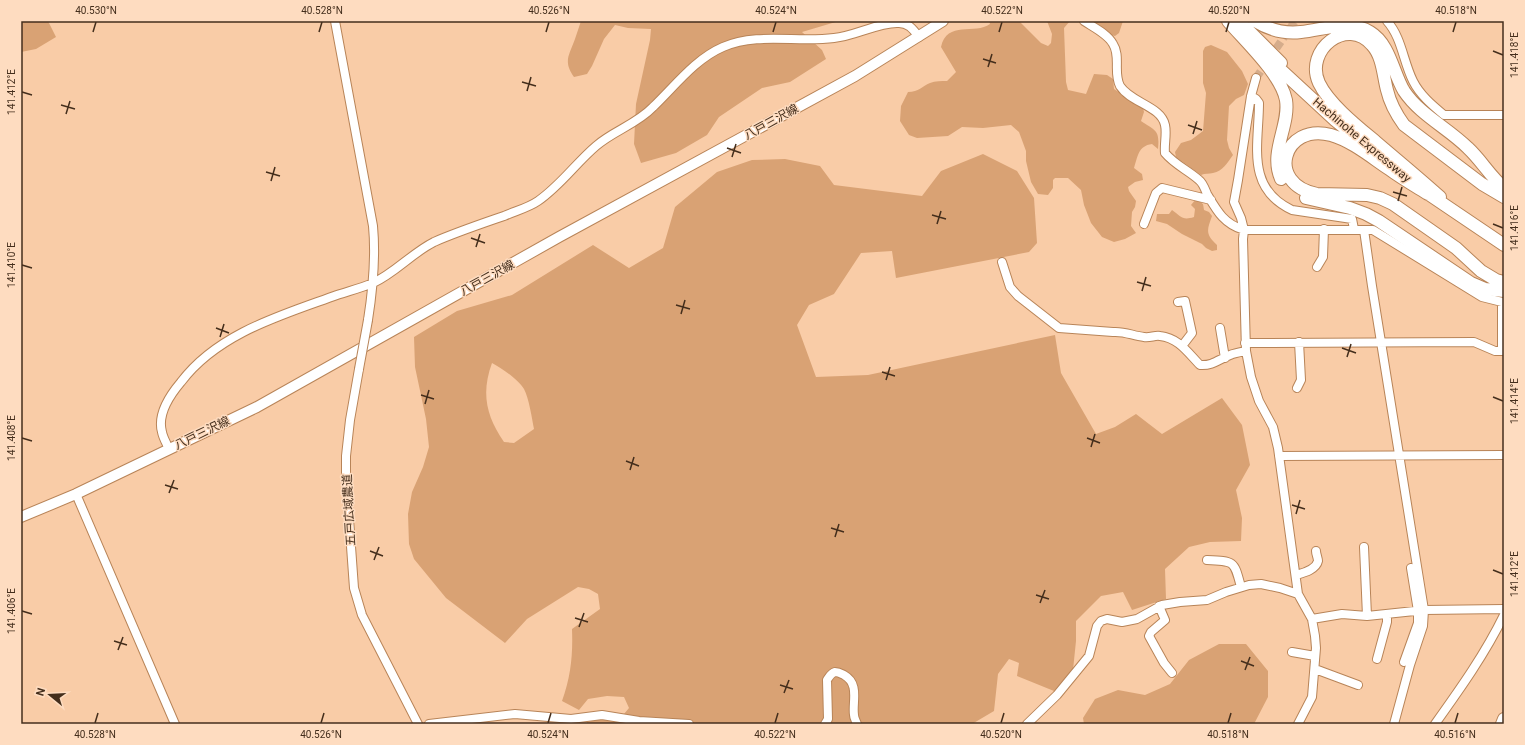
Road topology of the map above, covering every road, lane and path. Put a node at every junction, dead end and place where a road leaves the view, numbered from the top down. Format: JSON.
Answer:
{"nodes":[{"id":1,"x":334,"y":21,"type":"edge"},
{"id":2,"x":943,"y":21,"type":"edge"},
{"id":3,"x":1084,"y":21,"type":"edge"},
{"id":4,"x":1228,"y":21,"type":"edge"},
{"id":5,"x":1232,"y":21,"type":"edge"},
{"id":6,"x":1239,"y":21,"type":"edge"},
{"id":7,"x":1255,"y":21,"type":"edge"},
{"id":8,"x":1387,"y":21,"type":"edge"},
{"id":9,"x":919,"y":37,"type":"junction"},
{"id":10,"x":1256,"y":78,"type":"tunnel mouth"},
{"id":11,"x":1251,"y":96,"type":"junction"},
{"id":12,"x":1504,"y":115,"type":"edge"},
{"id":13,"x":1504,"y":188,"type":"edge"},
{"id":14,"x":1434,"y":196,"type":"junction"},
{"id":15,"x":1504,"y":196,"type":"edge"},
{"id":16,"x":1211,"y":200,"type":"junction"},
{"id":17,"x":1144,"y":224,"type":"dead end"},
{"id":18,"x":1324,"y":229,"type":"junction"},
{"id":19,"x":1354,"y":229,"type":"junction"},
{"id":20,"x":1244,"y":230,"type":"junction"},
{"id":21,"x":1364,"y":230,"type":"junction"},
{"id":22,"x":1504,"y":239,"type":"edge"},
{"id":23,"x":1504,"y":245,"type":"edge"},
{"id":24,"x":1002,"y":262,"type":"dead end"},
{"id":25,"x":1317,"y":267,"type":"dead end"},
{"id":26,"x":1504,"y":282,"type":"edge"},
{"id":27,"x":373,"y":283,"type":"junction"},
{"id":28,"x":1504,"y":291,"type":"edge"},
{"id":29,"x":1178,"y":302,"type":"dead end"},
{"id":30,"x":1220,"y":328,"type":"dead end"},
{"id":31,"x":1299,"y":342,"type":"junction"},
{"id":32,"x":1381,"y":342,"type":"junction"},
{"id":33,"x":1182,"y":346,"type":"junction"},
{"id":34,"x":1245,"y":347,"type":"junction"},
{"id":35,"x":1503,"y":351,"type":"edge"},
{"id":36,"x":1225,"y":358,"type":"junction"},
{"id":37,"x":1297,"y":388,"type":"dead end"},
{"id":38,"x":169,"y":449,"type":"junction"},
{"id":39,"x":1504,"y":455,"type":"edge"},
{"id":40,"x":1279,"y":456,"type":"junction"},
{"id":41,"x":1399,"y":456,"type":"junction"},
{"id":42,"x":76,"y":494,"type":"junction"},
{"id":43,"x":21,"y":516,"type":"edge"},
{"id":44,"x":1364,"y":547,"type":"dead end"},
{"id":45,"x":1316,"y":551,"type":"dead end"},
{"id":46,"x":1207,"y":560,"type":"dead end"},
{"id":47,"x":1411,"y":568,"type":"dead end"},
{"id":48,"x":1296,"y":575,"type":"junction"},
{"id":49,"x":1241,"y":587,"type":"junction"},
{"id":50,"x":1298,"y":594,"type":"junction"},
{"id":51,"x":1159,"y":606,"type":"junction"},
{"id":52,"x":1504,"y":609,"type":"edge"},
{"id":53,"x":1421,"y":610,"type":"junction"},
{"id":54,"x":1387,"y":614,"type":"junction"},
{"id":55,"x":1504,"y":615,"type":"edge"},
{"id":56,"x":1367,"y":616,"type":"junction"},
{"id":57,"x":1312,"y":619,"type":"junction"},
{"id":58,"x":1501,"y":626,"type":"edge"},
{"id":59,"x":1292,"y":652,"type":"dead end"},
{"id":60,"x":1315,"y":656,"type":"junction"},
{"id":61,"x":1377,"y":659,"type":"dead end"},
{"id":62,"x":1404,"y":662,"type":"dead end"},
{"id":63,"x":1315,"y":669,"type":"junction"},
{"id":64,"x":1172,"y":673,"type":"dead end"},
{"id":65,"x":1358,"y":685,"type":"dead end"},
{"id":66,"x":1504,"y":719,"type":"edge"},
{"id":67,"x":1030,"y":723,"type":"edge"},
{"id":68,"x":175,"y":724,"type":"edge"},
{"id":69,"x":418,"y":724,"type":"edge"},
{"id":70,"x":429,"y":724,"type":"edge"},
{"id":71,"x":689,"y":724,"type":"edge"},
{"id":72,"x":825,"y":724,"type":"edge"},
{"id":73,"x":857,"y":724,"type":"edge"},
{"id":74,"x":1298,"y":724,"type":"edge"},
{"id":75,"x":1394,"y":724,"type":"edge"},
{"id":76,"x":1435,"y":724,"type":"edge"},
{"id":77,"x":1502,"y":724,"type":"edge"}],
"edges":[{"from":1,"to":27,"type":"street","name":"五戸広域農道"},
{"from":2,"to":9,"type":"main road","name":"八戸三沢線"},
{"from":3,"to":16,"type":"street"},
{"from":4,"to":28,"type":"highway"},
{"from":5,"to":14,"type":"highway","name":"Hachinohe Expressway"},
{"from":6,"to":14,"type":"highway","name":"Hachinohe Expressway"},
{"from":7,"to":13,"type":"highway"},
{"from":8,"to":12,"type":"street"},
{"from":9,"to":27,"type":"street"},
{"from":9,"to":38,"type":"main road","name":"八戸三沢線"},
{"from":10,"to":11,"type":"street"},
{"from":11,"to":19,"type":"street"},
{"from":11,"to":20,"type":"street"},
{"from":14,"to":15,"type":"highway"},
{"from":14,"to":22,"type":"highway","name":"Hachinohe Expressway"},
{"from":14,"to":23,"type":"highway","name":"Hachinohe Expressway"},
{"from":14,"to":26,"type":"highway"},
{"from":16,"to":17,"type":"street"},
{"from":16,"to":20,"type":"street"},
{"from":18,"to":19,"type":"street"},
{"from":18,"to":20,"type":"street"},
{"from":18,"to":25,"type":"street"},
{"from":19,"to":21,"type":"street"},
{"from":20,"to":34,"type":"street"},
{"from":21,"to":32,"type":"street"},
{"from":21,"to":35,"type":"street"},
{"from":24,"to":33,"type":"street"},
{"from":27,"to":38,"type":"street"},
{"from":27,"to":69,"type":"street","name":"五戸広域農道","bridge":true},
{"from":29,"to":33,"type":"street"},
{"from":30,"to":36,"type":"street"},
{"from":31,"to":32,"type":"street"},
{"from":31,"to":34,"type":"street"},
{"from":31,"to":37,"type":"street"},
{"from":32,"to":35,"type":"street"},
{"from":32,"to":41,"type":"street"},
{"from":33,"to":36,"type":"street"},
{"from":34,"to":36,"type":"street"},
{"from":34,"to":40,"type":"street"},
{"from":38,"to":42,"type":"main road","name":"八戸三沢線"},
{"from":39,"to":41,"type":"street"},
{"from":40,"to":41,"type":"street"},
{"from":40,"to":48,"type":"street"},
{"from":41,"to":53,"type":"street"},
{"from":42,"to":43,"type":"main road","name":"八戸三沢線"},
{"from":42,"to":68,"type":"street"},
{"from":44,"to":56,"type":"street"},
{"from":45,"to":48,"type":"street"},
{"from":46,"to":49,"type":"street"},
{"from":47,"to":53,"type":"street"},
{"from":48,"to":50,"type":"street"},
{"from":49,"to":50,"type":"street"},
{"from":49,"to":51,"type":"street"},
{"from":50,"to":57,"type":"street"},
{"from":51,"to":64,"type":"street"},
{"from":51,"to":67,"type":"street"},
{"from":52,"to":53,"type":"street"},
{"from":53,"to":54,"type":"street"},
{"from":53,"to":62,"type":"street"},
{"from":53,"to":75,"type":"street"},
{"from":54,"to":56,"type":"street"},
{"from":54,"to":61,"type":"street"},
{"from":55,"to":58,"type":"street"},
{"from":56,"to":57,"type":"street"},
{"from":57,"to":60,"type":"street"},
{"from":58,"to":76,"type":"street"},
{"from":59,"to":60,"type":"street"},
{"from":60,"to":63,"type":"street"},
{"from":63,"to":65,"type":"street"},
{"from":63,"to":74,"type":"street"},
{"from":66,"to":77,"type":"highway"},
{"from":70,"to":71,"type":"street"},
{"from":72,"to":73,"type":"street"}]}
